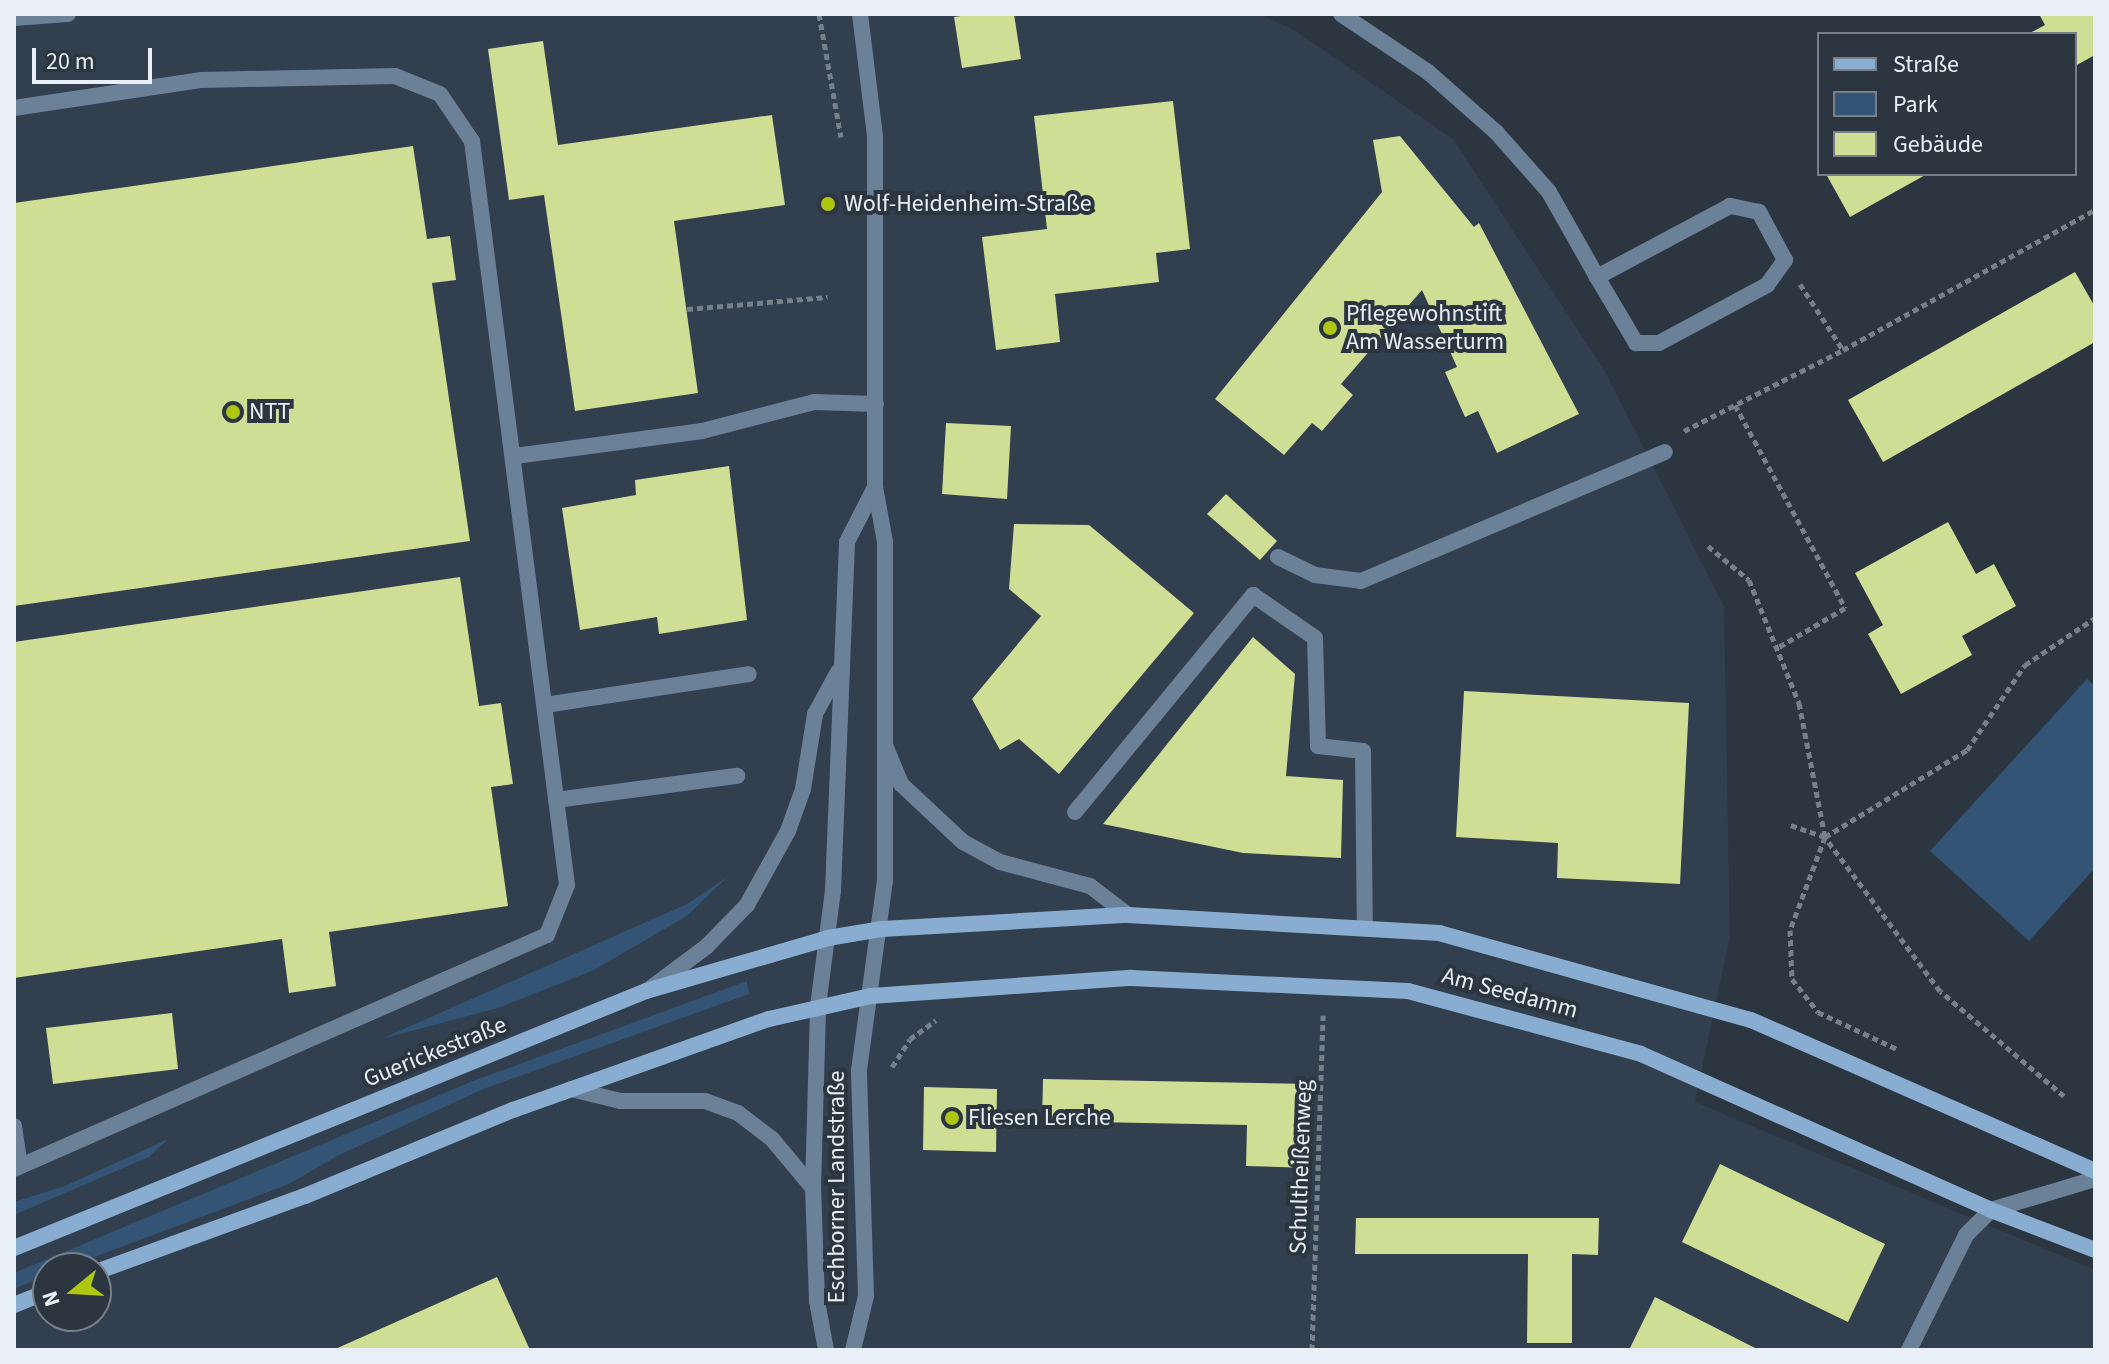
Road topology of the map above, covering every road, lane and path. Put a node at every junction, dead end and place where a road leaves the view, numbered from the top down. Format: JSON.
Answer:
{"nodes":[{"id":1,"x":68,"y":14,"type":"edge"},
{"id":2,"x":819,"y":14,"type":"edge"},
{"id":3,"x":860,"y":14,"type":"edge"},
{"id":4,"x":1341,"y":14,"type":"edge"},
{"id":5,"x":14,"y":18,"type":"edge"},
{"id":6,"x":14,"y":108,"type":"edge"},
{"id":7,"x":841,"y":137,"type":"dead end"},
{"id":8,"x":2095,"y":210,"type":"edge"},
{"id":9,"x":1785,"y":260,"type":"junction"},
{"id":10,"x":1597,"y":277,"type":"junction"},
{"id":11,"x":827,"y":297,"type":"dead end"},
{"id":12,"x":687,"y":309,"type":"dead end"},
{"id":13,"x":1843,"y":350,"type":"junction"},
{"id":14,"x":876,"y":404,"type":"junction"},
{"id":15,"x":1735,"y":405,"type":"junction"},
{"id":16,"x":1673,"y":436,"type":"dead end"},
{"id":17,"x":1665,"y":452,"type":"dead end"},
{"id":18,"x":515,"y":456,"type":"junction"},
{"id":19,"x":875,"y":487,"type":"junction"},
{"id":20,"x":1708,"y":546,"type":"dead end"},
{"id":21,"x":1278,"y":557,"type":"dead end"},
{"id":22,"x":2095,"y":618,"type":"edge"},
{"id":23,"x":1777,"y":648,"type":"junction"},
{"id":24,"x":841,"y":667,"type":"junction"},
{"id":25,"x":749,"y":674,"type":"dead end"},
{"id":26,"x":545,"y":705,"type":"junction"},
{"id":27,"x":881,"y":737,"type":"junction"},
{"id":28,"x":737,"y":776,"type":"dead end"},
{"id":29,"x":556,"y":800,"type":"junction"},
{"id":30,"x":1075,"y":812,"type":"dead end"},
{"id":31,"x":1790,"y":825,"type":"dead end"},
{"id":32,"x":1825,"y":837,"type":"junction"},
{"id":33,"x":1128,"y":915,"type":"junction"},
{"id":34,"x":1365,"y":928,"type":"junction"},
{"id":35,"x":882,"y":929,"type":"junction"},
{"id":36,"x":828,"y":938,"type":"junction"},
{"id":37,"x":1322,"y":986,"type":"junction"},
{"id":38,"x":646,"y":991,"type":"junction"},
{"id":39,"x":871,"y":996,"type":"junction"},
{"id":40,"x":818,"y":1006,"type":"junction"},
{"id":41,"x":940,"y":1017,"type":"dead end"},
{"id":42,"x":1903,"y":1052,"type":"dead end"},
{"id":43,"x":892,"y":1067,"type":"dead end"},
{"id":44,"x":571,"y":1089,"type":"junction"},
{"id":45,"x":2064,"y":1096,"type":"dead end"},
{"id":46,"x":14,"y":1126,"type":"edge"},
{"id":47,"x":17,"y":1168,"type":"edge"},
{"id":48,"x":2095,"y":1171,"type":"edge"},
{"id":49,"x":2095,"y":1179,"type":"edge"},
{"id":50,"x":813,"y":1188,"type":"junction"},
{"id":51,"x":1991,"y":1210,"type":"junction"},
{"id":52,"x":14,"y":1248,"type":"edge"},
{"id":53,"x":2095,"y":1250,"type":"edge"},
{"id":54,"x":112,"y":1266,"type":"edge"},
{"id":55,"x":826,"y":1350,"type":"edge"},
{"id":56,"x":853,"y":1350,"type":"edge"},
{"id":57,"x":1312,"y":1350,"type":"edge"},
{"id":58,"x":1909,"y":1350,"type":"edge"}],
"edges":[{"from":1,"to":5,"type":"street"},
{"from":2,"to":7,"type":"path"},
{"from":3,"to":14,"type":"street","name":"Eschborner Landstraße"},
{"from":4,"to":10,"type":"street"},
{"from":6,"to":18,"type":"street"},
{"from":8,"to":13,"type":"path"},
{"from":9,"to":10,"type":"street"},
{"from":9,"to":10,"type":"street"},
{"from":9,"to":13,"type":"path"},
{"from":11,"to":12,"type":"path"},
{"from":13,"to":15,"type":"path"},
{"from":14,"to":18,"type":"street"},
{"from":14,"to":19,"type":"street","name":"Eschborner Landstraße"},
{"from":15,"to":16,"type":"path"},
{"from":15,"to":23,"type":"path"},
{"from":17,"to":21,"type":"street"},
{"from":18,"to":26,"type":"street"},
{"from":19,"to":24,"type":"street","name":"Eschborner Landstraße"},
{"from":19,"to":27,"type":"street","name":"Eschborner Landstraße"},
{"from":20,"to":23,"type":"path"},
{"from":22,"to":32,"type":"path"},
{"from":23,"to":32,"type":"path"},
{"from":24,"to":36,"type":"street","name":"Eschborner Landstraße"},
{"from":24,"to":38,"type":"street","name":"Eschborner Landstraße"},
{"from":25,"to":26,"type":"street"},
{"from":26,"to":29,"type":"street"},
{"from":27,"to":33,"type":"street","name":"Eschborner Landstraße"},
{"from":27,"to":35,"type":"street","name":"Eschborner Landstraße"},
{"from":28,"to":29,"type":"street"},
{"from":29,"to":47,"type":"street"},
{"from":30,"to":34,"type":"street"},
{"from":31,"to":32,"type":"path"},
{"from":32,"to":42,"type":"path"},
{"from":32,"to":45,"type":"path"},
{"from":33,"to":34,"type":"main road","name":"Am Seedamm"},
{"from":33,"to":35,"type":"main road","name":"Am Seedamm"},
{"from":34,"to":48,"type":"main road","name":"Am Seedamm"},
{"from":35,"to":36,"type":"main road","name":"Guerickestraße"},
{"from":35,"to":39,"type":"street","name":"Eschborner Landstraße"},
{"from":36,"to":38,"type":"main road","name":"Guerickestraße"},
{"from":36,"to":40,"type":"street","name":"Eschborner Landstraße"},
{"from":37,"to":39,"type":"main road","name":"Am Seedamm"},
{"from":37,"to":51,"type":"main road","name":"Am Seedamm"},
{"from":37,"to":57,"type":"path","name":"Schultheißenweg"},
{"from":38,"to":52,"type":"main road","name":"Guerickestraße"},
{"from":39,"to":40,"type":"main road"},
{"from":39,"to":56,"type":"street","name":"Eschborner Landstraße"},
{"from":40,"to":44,"type":"main road"},
{"from":40,"to":50,"type":"street","name":"Eschborner Landstraße"},
{"from":41,"to":43,"type":"path"},
{"from":44,"to":50,"type":"street","name":"Eschborner Landstraße"},
{"from":44,"to":54,"type":"main road"},
{"from":46,"to":47,"type":"street"},
{"from":49,"to":51,"type":"street"},
{"from":50,"to":55,"type":"street","name":"Eschborner Landstraße"},
{"from":51,"to":53,"type":"main road","name":"Am Seedamm"},
{"from":51,"to":58,"type":"street"}]}
